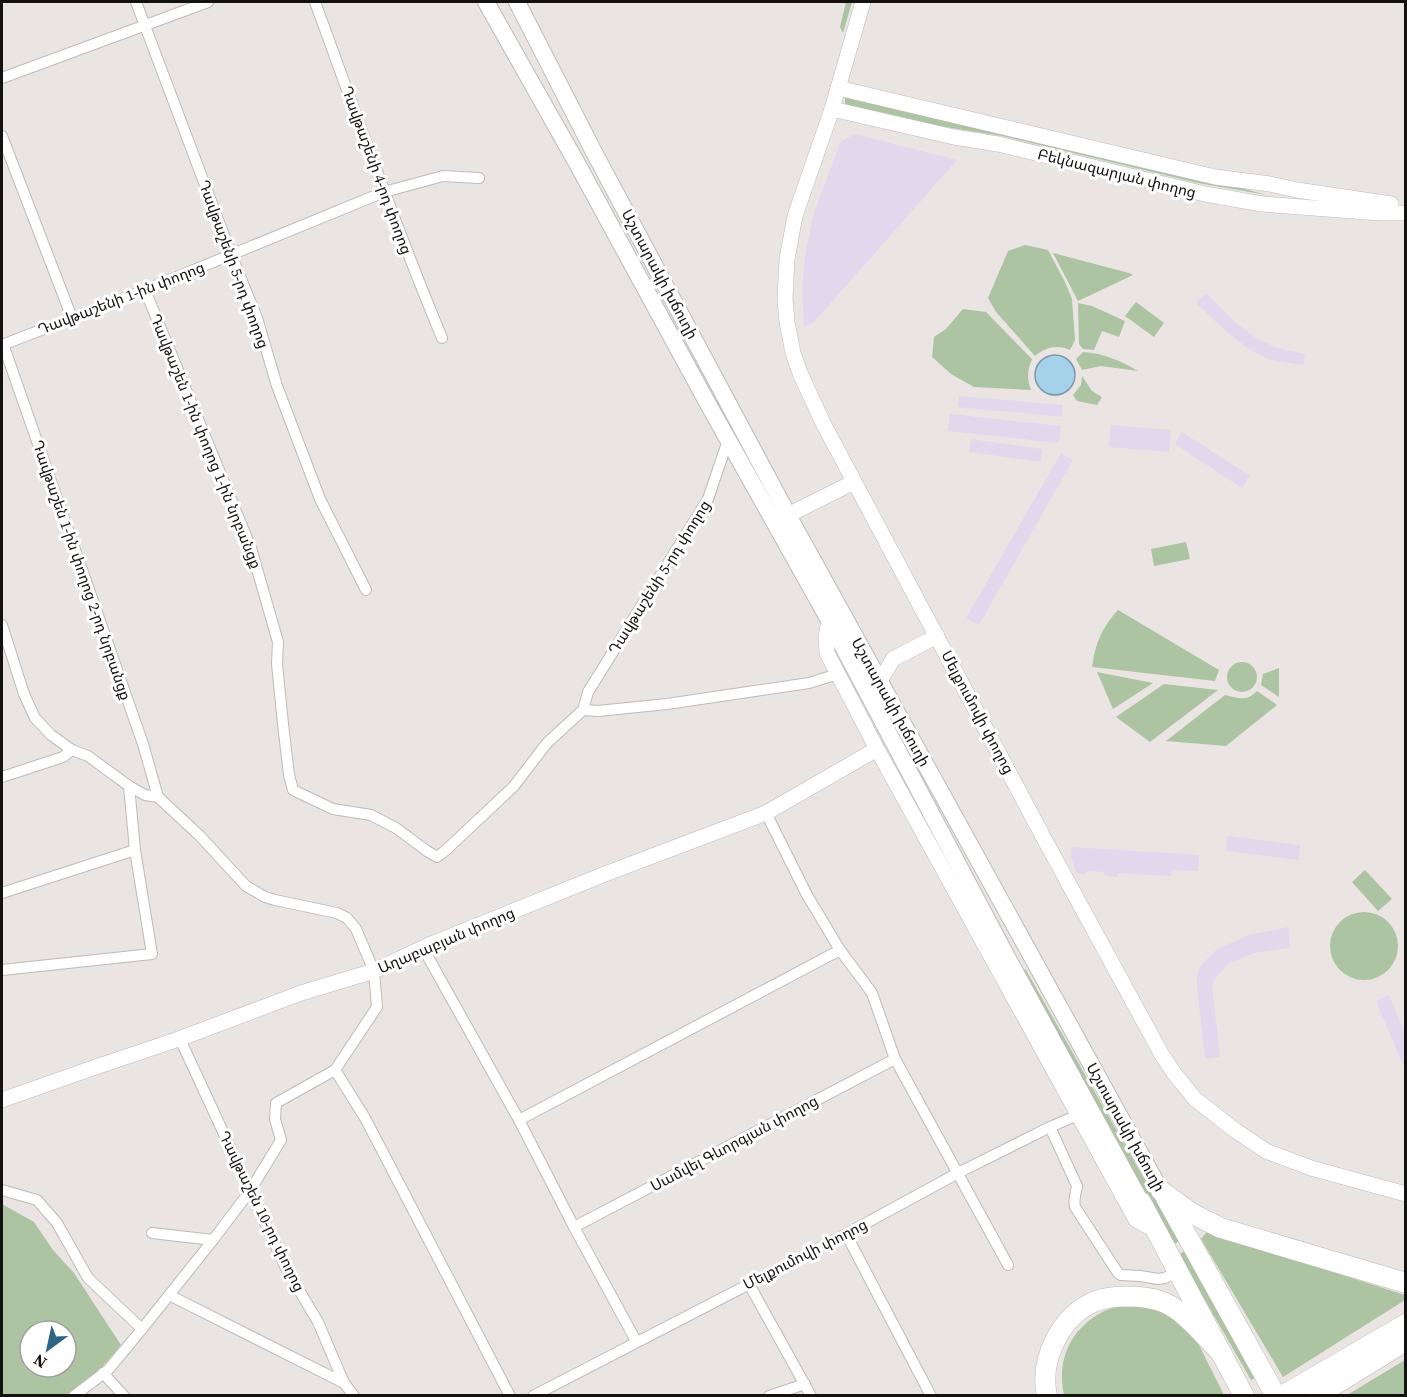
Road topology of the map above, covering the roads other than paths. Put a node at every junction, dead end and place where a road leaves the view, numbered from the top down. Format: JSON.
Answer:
{"nodes":[{"id":1,"x":136,"y":2,"type":"edge"},
{"id":2,"x":208,"y":2,"type":"edge"},
{"id":3,"x":315,"y":2,"type":"edge"},
{"id":4,"x":486,"y":2,"type":"edge"},
{"id":5,"x":863,"y":2,"type":"edge"},
{"id":6,"x":520,"y":5,"type":"edge"},
{"id":7,"x":145,"y":24,"type":"junction"},
{"id":8,"x":2,"y":78,"type":"edge"},
{"id":9,"x":838,"y":88,"type":"junction"},
{"id":10,"x":832,"y":109,"type":"junction"},
{"id":11,"x":2,"y":136,"type":"edge"},
{"id":12,"x":596,"y":156,"type":"junction"},
{"id":13,"x":579,"y":167,"type":"junction"},
{"id":14,"x":479,"y":178,"type":"dead end"},
{"id":15,"x":384,"y":192,"type":"junction"},
{"id":16,"x":1406,"y":205,"type":"edge"},
{"id":17,"x":1406,"y":213,"type":"edge"},
{"id":18,"x":231,"y":254,"type":"junction"},
{"id":19,"x":145,"y":290,"type":"junction"},
{"id":20,"x":72,"y":318,"type":"junction"},
{"id":21,"x":442,"y":338,"type":"dead end"},
{"id":22,"x":2,"y":345,"type":"edge"},
{"id":23,"x":728,"y":440,"type":"junction"},
{"id":24,"x":854,"y":482,"type":"junction"},
{"id":25,"x":788,"y":515,"type":"junction"},
{"id":26,"x":366,"y":590,"type":"dead end"},
{"id":27,"x":829,"y":620,"type":"junction"},
{"id":28,"x":2,"y":625,"type":"edge"},
{"id":29,"x":937,"y":636,"type":"junction"},
{"id":30,"x":838,"y":674,"type":"junction"},
{"id":31,"x":880,"y":681,"type":"junction"},
{"id":32,"x":583,"y":710,"type":"junction"},
{"id":33,"x":877,"y":749,"type":"junction"},
{"id":34,"x":72,"y":750,"type":"junction"},
{"id":35,"x":2,"y":777,"type":"edge"},
{"id":36,"x":129,"y":786,"type":"junction"},
{"id":37,"x":158,"y":797,"type":"junction"},
{"id":38,"x":766,"y":813,"type":"junction"},
{"id":39,"x":135,"y":850,"type":"junction"},
{"id":40,"x":2,"y":893,"type":"edge"},
{"id":41,"x":1027,"y":947,"type":"junction"},
{"id":42,"x":423,"y":948,"type":"junction"},
{"id":43,"x":840,"y":951,"type":"junction"},
{"id":44,"x":1007,"y":957,"type":"junction"},
{"id":45,"x":2,"y":970,"type":"edge"},
{"id":46,"x":374,"y":971,"type":"junction"},
{"id":47,"x":180,"y":1039,"type":"junction"},
{"id":48,"x":895,"y":1059,"type":"junction"},
{"id":49,"x":335,"y":1070,"type":"junction"},
{"id":50,"x":2,"y":1100,"type":"edge"},
{"id":51,"x":1078,"y":1116,"type":"junction"},
{"id":52,"x":519,"y":1120,"type":"junction"},
{"id":53,"x":1050,"y":1127,"type":"junction"},
{"id":54,"x":958,"y":1173,"type":"junction"},
{"id":55,"x":2,"y":1190,"type":"edge"},
{"id":56,"x":250,"y":1191,"type":"junction"},
{"id":57,"x":1161,"y":1191,"type":"junction"},
{"id":58,"x":1406,"y":1194,"type":"edge"},
{"id":59,"x":1141,"y":1202,"type":"joint"},
{"id":60,"x":574,"y":1227,"type":"junction"},
{"id":61,"x":1158,"y":1232,"type":"junction"},
{"id":62,"x":152,"y":1233,"type":"dead end"},
{"id":63,"x":846,"y":1234,"type":"junction"},
{"id":64,"x":213,"y":1240,"type":"junction"},
{"id":65,"x":1008,"y":1265,"type":"dead end"},
{"id":66,"x":1179,"y":1271,"type":"junction"},
{"id":67,"x":1406,"y":1283,"type":"edge"},
{"id":68,"x":749,"y":1284,"type":"junction"},
{"id":69,"x":169,"y":1295,"type":"junction"},
{"id":70,"x":1406,"y":1324,"type":"edge"},
{"id":71,"x":142,"y":1329,"type":"junction"},
{"id":72,"x":636,"y":1341,"type":"junction"},
{"id":73,"x":1406,"y":1341,"type":"edge"},
{"id":74,"x":1222,"y":1354,"type":"junction"},
{"id":75,"x":103,"y":1373,"type":"junction"},
{"id":76,"x":344,"y":1383,"type":"junction"},
{"id":77,"x":805,"y":1384,"type":"junction"},
{"id":78,"x":1242,"y":1392,"type":"edge"},
{"id":79,"x":74,"y":1395,"type":"edge"},
{"id":80,"x":124,"y":1395,"type":"edge"},
{"id":81,"x":354,"y":1395,"type":"edge"},
{"id":82,"x":510,"y":1395,"type":"edge"},
{"id":83,"x":533,"y":1395,"type":"edge"},
{"id":84,"x":769,"y":1395,"type":"edge"},
{"id":85,"x":811,"y":1395,"type":"edge"},
{"id":86,"x":931,"y":1395,"type":"edge"},
{"id":87,"x":1047,"y":1395,"type":"edge"},
{"id":88,"x":1276,"y":1395,"type":"edge"},
{"id":89,"x":1282,"y":1395,"type":"edge"},
{"id":90,"x":1316,"y":1395,"type":"edge"}],
"edges":[{"from":1,"to":7,"type":"street","name":"Դավթաշենի 5-րդ փողոց"},
{"from":2,"to":7,"type":"street"},
{"from":3,"to":15,"type":"street","name":"Դավթաշենի 4-րդ փողոց"},
{"from":4,"to":13,"type":"main road","name":"Աշտարակի խճուղի"},
{"from":5,"to":9,"type":"street","name":"Մելքումովի փողոց"},
{"from":6,"to":12,"type":"main road","name":"Աշտարակի խճուղի"},
{"from":7,"to":8,"type":"street"},
{"from":7,"to":18,"type":"street","name":"Դավթաշենի 5-րդ փողոց"},
{"from":9,"to":10,"type":"street","name":"Մելքումովի փողոց"},
{"from":9,"to":16,"type":"street","name":"Բեկնազարյան փողոց"},
{"from":10,"to":17,"type":"street","name":"Բեկնազարյան փողոց"},
{"from":10,"to":24,"type":"street","name":"Մելքումովի փողոց"},
{"from":11,"to":20,"type":"street"},
{"from":12,"to":13,"type":"main road"},
{"from":12,"to":25,"type":"main road","name":"Աշտարակի խճուղի"},
{"from":13,"to":23,"type":"main road","name":"Աշտարակի խճուղի"},
{"from":14,"to":15,"type":"street","name":"Դավթաշենի 1-ին փողոց"},
{"from":15,"to":18,"type":"street","name":"Դավթաշենի 1-ին փողոց"},
{"from":15,"to":21,"type":"street","name":"Դավթաշենի 4-րդ փողոց"},
{"from":18,"to":19,"type":"street","name":"Դավթաշենի 1-ին փողոց"},
{"from":18,"to":26,"type":"street","name":"Դավթաշենի 5-րդ փողոց"},
{"from":19,"to":20,"type":"street","name":"Դավթաշենի 1-ին փողոց"},
{"from":19,"to":32,"type":"street","name":"Դավթաշեն 1-ին փողոց 1-ին նրբանցք"},
{"from":20,"to":22,"type":"street","name":"Դավթաշենի 1-ին փողոց"},
{"from":22,"to":37,"type":"street","name":"Դավթաշեն 1-ին փողոց 2-րդ նրբանցք"},
{"from":23,"to":27,"type":"main road","name":"Աշտարակի խճուղի"},
{"from":23,"to":32,"type":"street","name":"Դավթաշենի 5-րդ փողոց"},
{"from":24,"to":25,"type":"street"},
{"from":24,"to":29,"type":"street","name":"Մելքումովի փողոց"},
{"from":25,"to":31,"type":"main road","name":"Աշտարակի խճուղի"},
{"from":27,"to":30,"type":"street"},
{"from":27,"to":44,"type":"main road","name":"Աշտարակի խճուղի"},
{"from":28,"to":34,"type":"street"},
{"from":29,"to":31,"type":"street"},
{"from":29,"to":58,"type":"street","name":"Մելքումովի փողոց"},
{"from":30,"to":32,"type":"street"},
{"from":30,"to":33,"type":"street"},
{"from":31,"to":41,"type":"main road","name":"Աշտարակի խճուղի"},
{"from":33,"to":38,"type":"street","name":"Աղաբաբյան փողոց"},
{"from":33,"to":51,"type":"street"},
{"from":34,"to":35,"type":"street"},
{"from":34,"to":36,"type":"street"},
{"from":36,"to":37,"type":"street"},
{"from":36,"to":39,"type":"street"},
{"from":37,"to":46,"type":"street"},
{"from":38,"to":42,"type":"street","name":"Աղաբաբյան փողոց"},
{"from":38,"to":43,"type":"street"},
{"from":39,"to":40,"type":"street"},
{"from":39,"to":45,"type":"street"},
{"from":41,"to":44,"type":"main road"},
{"from":41,"to":57,"type":"main road","name":"Աշտարակի խճուղի"},
{"from":42,"to":46,"type":"street","name":"Աղաբաբյան փողոց"},
{"from":42,"to":52,"type":"street"},
{"from":43,"to":48,"type":"street"},
{"from":43,"to":52,"type":"street"},
{"from":44,"to":59,"type":"main road","name":"Աշտարակի խճուղի"},
{"from":46,"to":47,"type":"street","name":"Աղաբաբյան փողոց"},
{"from":46,"to":49,"type":"street"},
{"from":47,"to":50,"type":"street","name":"Աղաբաբյան փողոց"},
{"from":47,"to":56,"type":"street","name":"Դավթաշեն 10-րդ փողոց"},
{"from":48,"to":54,"type":"street"},
{"from":48,"to":60,"type":"street","name":"Սամվել Գևորգյան փողոց"},
{"from":49,"to":56,"type":"street"},
{"from":49,"to":82,"type":"street"},
{"from":51,"to":53,"type":"street","name":"Մելքումովի փողոց"},
{"from":51,"to":61,"type":"street"},
{"from":52,"to":60,"type":"street"},
{"from":53,"to":54,"type":"street","name":"Մելքումովի փողոց"},
{"from":53,"to":66,"type":"street"},
{"from":54,"to":63,"type":"street","name":"Մելքումովի փողոց"},
{"from":54,"to":65,"type":"street"},
{"from":55,"to":71,"type":"street"},
{"from":56,"to":64,"type":"street"},
{"from":56,"to":76,"type":"street","name":"Դավթաշեն 10-րդ փողոց"},
{"from":57,"to":67,"type":"highway"},
{"from":57,"to":88,"type":"highway","name":"Աշտարակի խճուղի"},
{"from":59,"to":61,"type":"highway","name":"Աշտարակի խճուղի"},
{"from":60,"to":72,"type":"street"},
{"from":61,"to":66,"type":"highway","name":"Աշտարակի խճուղի"},
{"from":62,"to":64,"type":"street"},
{"from":63,"to":68,"type":"street","name":"Մելքումովի փողոց"},
{"from":63,"to":86,"type":"street"},
{"from":64,"to":69,"type":"street"},
{"from":66,"to":74,"type":"highway","name":"Աշտարակի խճուղի"},
{"from":68,"to":72,"type":"street","name":"Մելքումովի փողոց"},
{"from":68,"to":77,"type":"street"},
{"from":69,"to":71,"type":"street"},
{"from":69,"to":76,"type":"street"},
{"from":70,"to":89,"type":"highway"},
{"from":71,"to":75,"type":"street"},
{"from":72,"to":83,"type":"street","name":"Մելքումովի փողոց"},
{"from":73,"to":90,"type":"highway"},
{"from":74,"to":78,"type":"highway","name":"Աշտարակի խճուղի"},
{"from":74,"to":87,"type":"highway"},
{"from":75,"to":79,"type":"street"},
{"from":75,"to":80,"type":"street"},
{"from":76,"to":81,"type":"street"},
{"from":77,"to":84,"type":"street"},
{"from":77,"to":85,"type":"street"}]}
